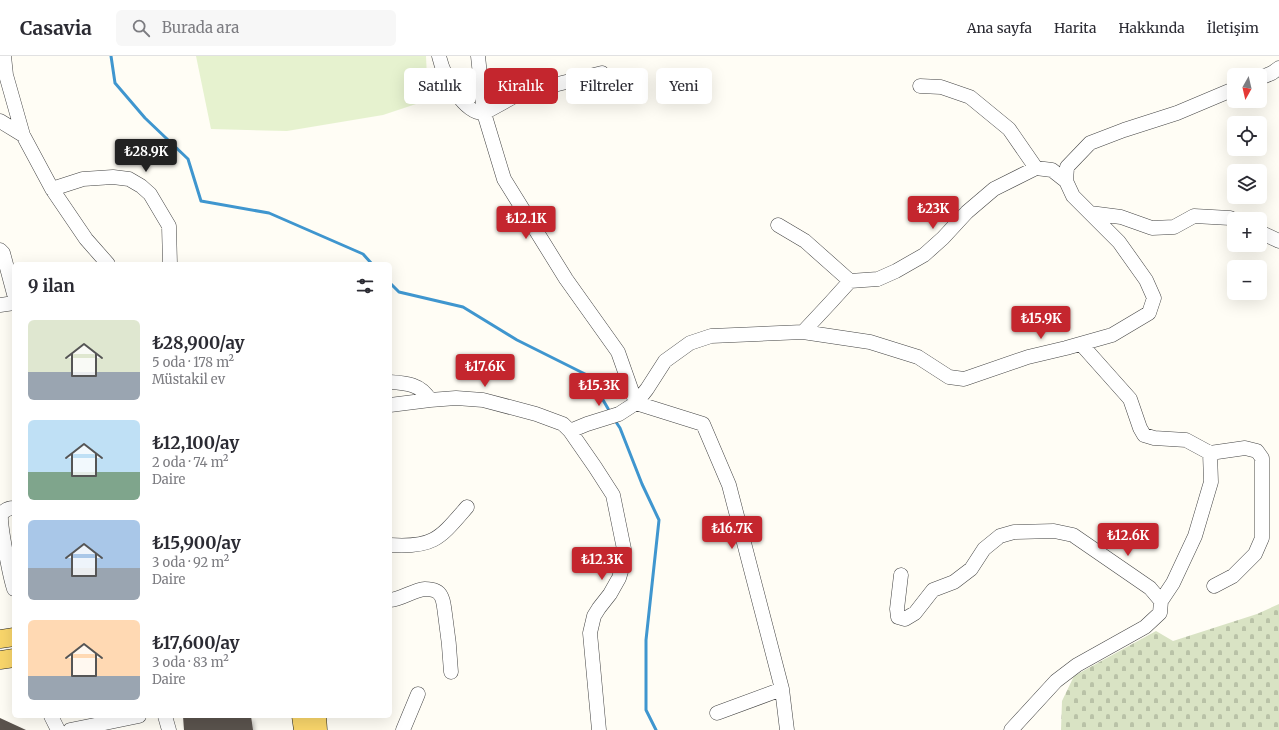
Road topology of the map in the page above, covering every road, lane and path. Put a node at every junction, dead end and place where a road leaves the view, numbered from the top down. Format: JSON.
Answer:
{"nodes":[{"id":1,"x":4,"y":56,"type":"edge"},
{"id":2,"x":439,"y":56,"type":"edge"},
{"id":3,"x":478,"y":56,"type":"edge"},
{"id":4,"x":1279,"y":68,"type":"edge"},
{"id":5,"x":1267,"y":75,"type":"edge"},
{"id":6,"x":566,"y":82,"type":"edge"},
{"id":7,"x":920,"y":86,"type":"dead end"},
{"id":8,"x":1227,"y":92,"type":"edge"},
{"id":9,"x":484,"y":113,"type":"junction"},
{"id":10,"x":0,"y":121,"type":"edge"},
{"id":11,"x":24,"y":135,"type":"junction"},
{"id":12,"x":1036,"y":168,"type":"junction"},
{"id":13,"x":1066,"y":181,"type":"junction"},
{"id":14,"x":52,"y":189,"type":"junction"},
{"id":15,"x":1090,"y":213,"type":"junction"},
{"id":16,"x":1227,"y":218,"type":"edge"},
{"id":17,"x":778,"y":225,"type":"dead end"},
{"id":18,"x":1267,"y":235,"type":"edge"},
{"id":19,"x":1279,"y":241,"type":"edge"},
{"id":20,"x":0,"y":250,"type":"edge"},
{"id":21,"x":106,"y":262,"type":"edge"},
{"id":22,"x":170,"y":262,"type":"edge"},
{"id":23,"x":850,"y":281,"type":"junction"},
{"id":24,"x":12,"y":287,"type":"edge"},
{"id":25,"x":12,"y":303,"type":"edge"},
{"id":26,"x":0,"y":305,"type":"edge"},
{"id":27,"x":803,"y":332,"type":"junction"},
{"id":28,"x":1081,"y":344,"type":"junction"},
{"id":29,"x":392,"y":382,"type":"edge"},
{"id":30,"x":430,"y":400,"type":"junction"},
{"id":31,"x":636,"y":403,"type":"junction"},
{"id":32,"x":392,"y":405,"type":"edge"},
{"id":33,"x":570,"y":431,"type":"junction"},
{"id":34,"x":1210,"y":453,"type":"junction"},
{"id":35,"x":467,"y":507,"type":"dead end"},
{"id":36,"x":12,"y":508,"type":"edge"},
{"id":37,"x":392,"y":545,"type":"edge"},
{"id":38,"x":901,"y":575,"type":"dead end"},
{"id":39,"x":12,"y":583,"type":"edge"},
{"id":40,"x":1214,"y":586,"type":"dead end"},
{"id":41,"x":392,"y":600,"type":"edge"},
{"id":42,"x":1161,"y":601,"type":"junction"},
{"id":43,"x":12,"y":636,"type":"edge"},
{"id":44,"x":0,"y":639,"type":"edge"},
{"id":45,"x":12,"y":658,"type":"edge"},
{"id":46,"x":0,"y":660,"type":"edge"},
{"id":47,"x":451,"y":672,"type":"dead end"},
{"id":48,"x":782,"y":689,"type":"junction"},
{"id":49,"x":418,"y":694,"type":"dead end"},
{"id":50,"x":718,"y":712,"type":"dead end"},
{"id":51,"x":52,"y":718,"type":"edge"},
{"id":52,"x":129,"y":718,"type":"edge"},
{"id":53,"x":166,"y":718,"type":"edge"},
{"id":54,"x":301,"y":718,"type":"edge"},
{"id":55,"x":317,"y":718,"type":"edge"},
{"id":56,"x":58,"y":730,"type":"edge"},
{"id":57,"x":70,"y":730,"type":"edge"},
{"id":58,"x":169,"y":730,"type":"edge"},
{"id":59,"x":303,"y":730,"type":"edge"},
{"id":60,"x":318,"y":730,"type":"edge"},
{"id":61,"x":404,"y":730,"type":"edge"},
{"id":62,"x":599,"y":730,"type":"edge"},
{"id":63,"x":787,"y":730,"type":"edge"},
{"id":64,"x":1011,"y":730,"type":"edge"}],
"edges":[{"from":1,"to":11,"type":"street"},
{"from":2,"to":9,"type":"street"},
{"from":3,"to":9,"type":"street"},
{"from":4,"to":5,"type":"street"},
{"from":6,"to":9,"type":"street"},
{"from":7,"to":12,"type":"street"},
{"from":8,"to":13,"type":"street"},
{"from":9,"to":31,"type":"street"},
{"from":10,"to":11,"type":"street"},
{"from":11,"to":14,"type":"street"},
{"from":12,"to":13,"type":"street"},
{"from":12,"to":23,"type":"street"},
{"from":13,"to":15,"type":"street"},
{"from":14,"to":21,"type":"street"},
{"from":14,"to":22,"type":"street"},
{"from":15,"to":16,"type":"street"},
{"from":15,"to":28,"type":"street"},
{"from":17,"to":23,"type":"street"},
{"from":18,"to":19,"type":"street"},
{"from":20,"to":24,"type":"street"},
{"from":23,"to":27,"type":"street"},
{"from":25,"to":26,"type":"street"},
{"from":27,"to":28,"type":"street"},
{"from":27,"to":31,"type":"street"},
{"from":28,"to":34,"type":"street"},
{"from":29,"to":30,"type":"street"},
{"from":30,"to":32,"type":"street"},
{"from":30,"to":33,"type":"street"},
{"from":31,"to":33,"type":"street"},
{"from":31,"to":48,"type":"street"},
{"from":33,"to":62,"type":"street"},
{"from":34,"to":40,"type":"street"},
{"from":34,"to":42,"type":"street"},
{"from":35,"to":37,"type":"street"},
{"from":36,"to":39,"type":"street"},
{"from":38,"to":42,"type":"street"},
{"from":41,"to":47,"type":"street"},
{"from":42,"to":64,"type":"street"},
{"from":43,"to":44,"type":"main road"},
{"from":45,"to":46,"type":"main road"},
{"from":48,"to":50,"type":"street"},
{"from":48,"to":63,"type":"street"},
{"from":49,"to":61,"type":"street"},
{"from":51,"to":56,"type":"street"},
{"from":52,"to":57,"type":"street"},
{"from":53,"to":58,"type":"street"},
{"from":54,"to":59,"type":"main road"},
{"from":55,"to":60,"type":"main road"}]}
